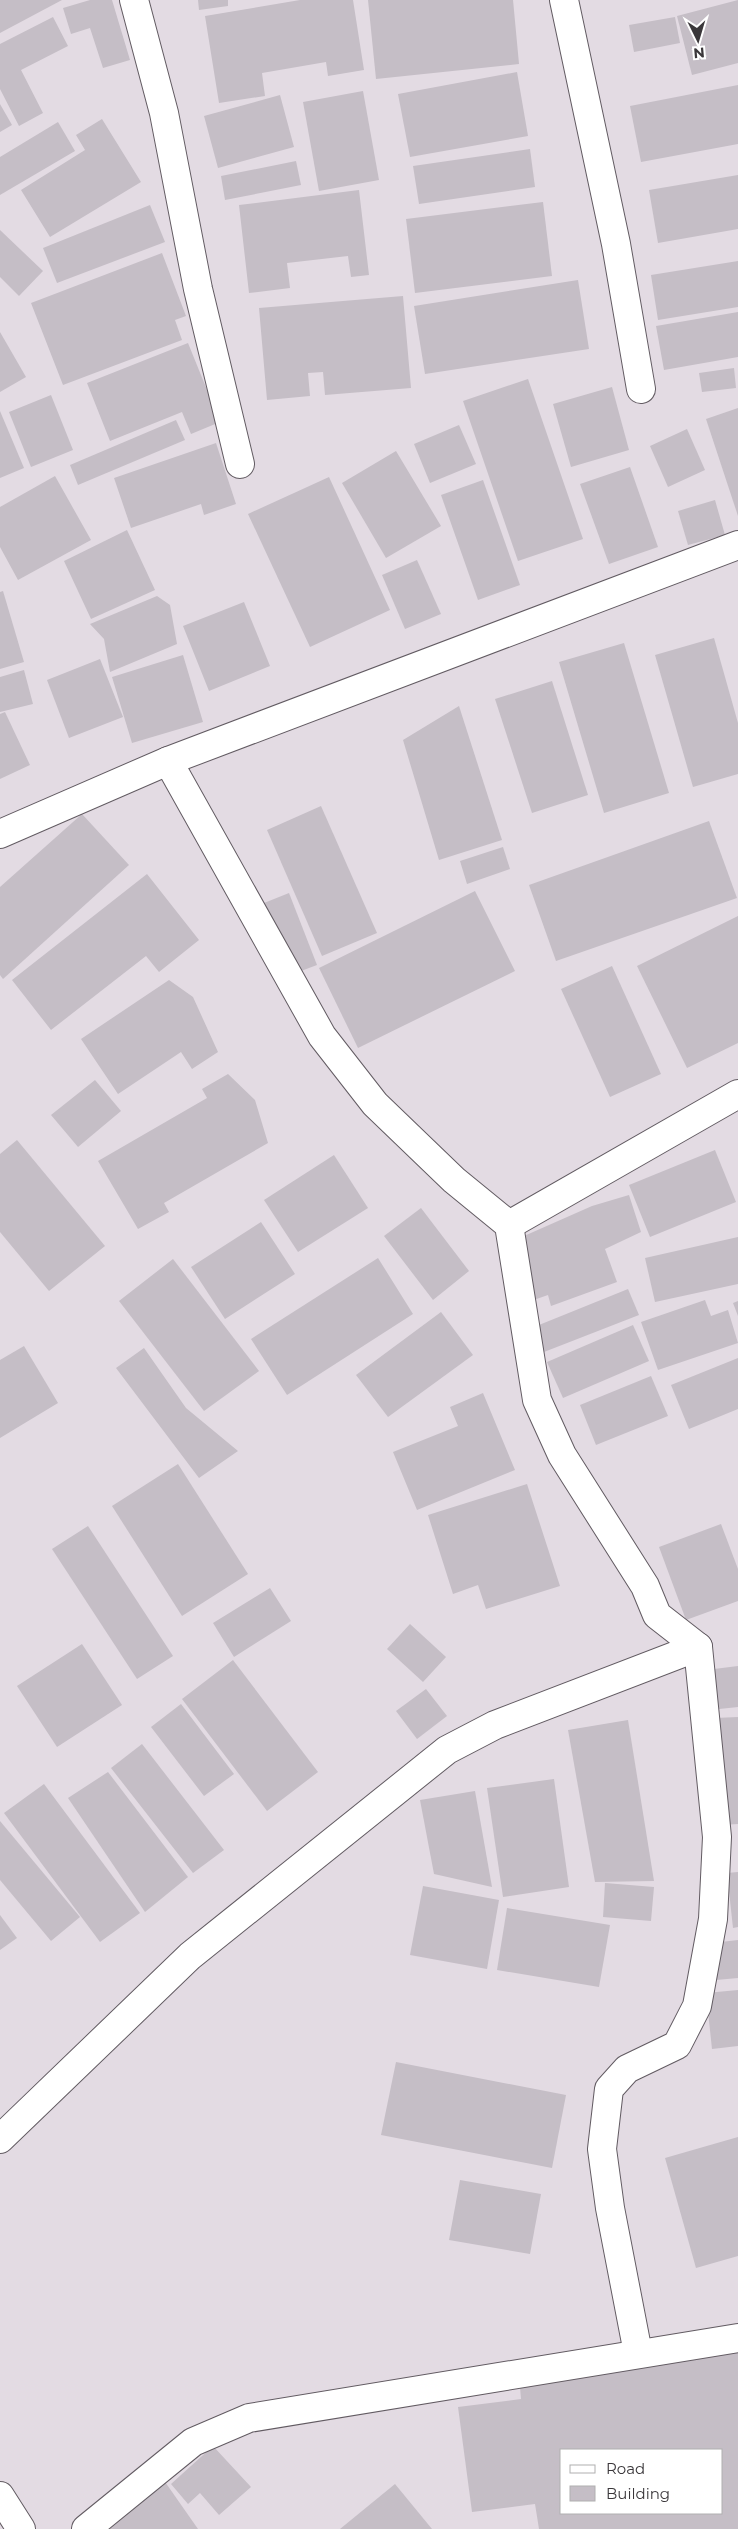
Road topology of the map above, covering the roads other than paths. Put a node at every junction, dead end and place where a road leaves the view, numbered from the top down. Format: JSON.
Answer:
{"nodes":[{"id":1,"x":134,"y":0,"type":"edge"},
{"id":2,"x":564,"y":0,"type":"edge"},
{"id":3,"x":641,"y":390,"type":"dead end"},
{"id":4,"x":240,"y":464,"type":"dead end"},
{"id":5,"x":738,"y":545,"type":"edge"},
{"id":6,"x":168,"y":761,"type":"junction"},
{"id":7,"x":0,"y":834,"type":"edge"},
{"id":8,"x":736,"y":1103,"type":"edge"},
{"id":9,"x":509,"y":1225,"type":"junction"},
{"id":10,"x":698,"y":1647,"type":"junction"},
{"id":11,"x":0,"y":2139,"type":"edge"},
{"id":12,"x":738,"y":2338,"type":"edge"},
{"id":13,"x":638,"y":2353,"type":"junction"},
{"id":14,"x":0,"y":2496,"type":"edge"},
{"id":15,"x":21,"y":2529,"type":"edge"},
{"id":16,"x":86,"y":2529,"type":"edge"}],
"edges":[{"from":1,"to":4,"type":"street"},
{"from":2,"to":3,"type":"street"},
{"from":5,"to":6,"type":"street"},
{"from":6,"to":7,"type":"street"},
{"from":6,"to":9,"type":"street"},
{"from":8,"to":9,"type":"street"},
{"from":9,"to":10,"type":"street"},
{"from":10,"to":11,"type":"street"},
{"from":10,"to":13,"type":"street"},
{"from":12,"to":13,"type":"street"},
{"from":13,"to":16,"type":"street"},
{"from":14,"to":15,"type":"street"}]}
